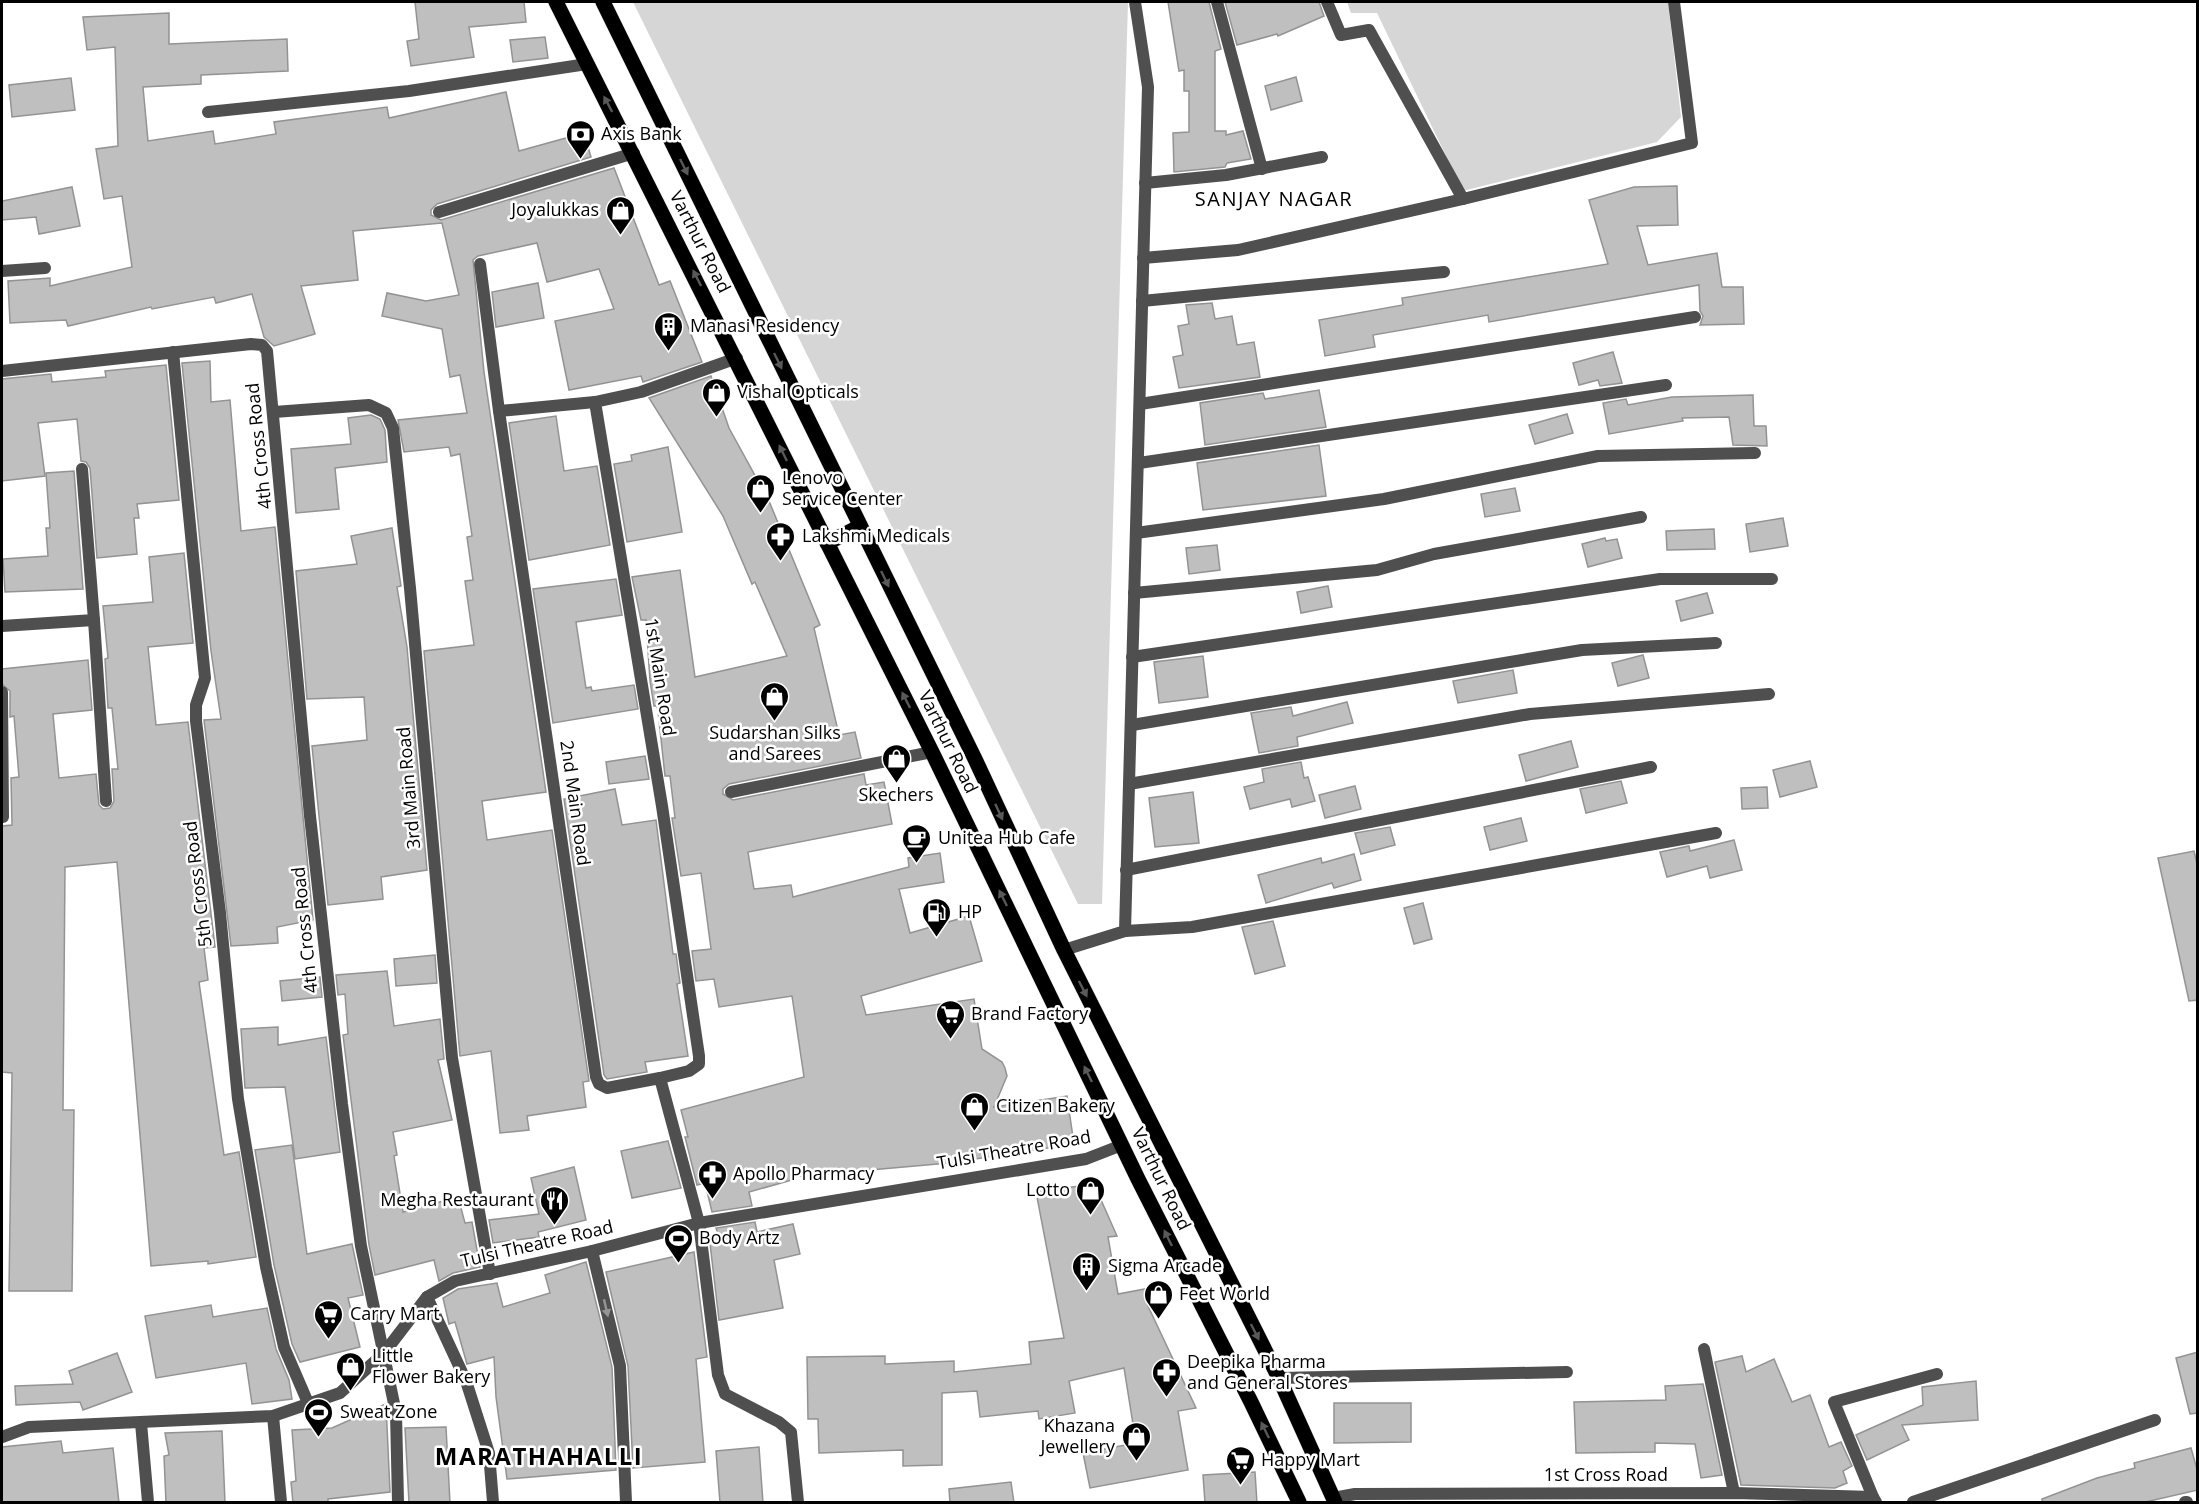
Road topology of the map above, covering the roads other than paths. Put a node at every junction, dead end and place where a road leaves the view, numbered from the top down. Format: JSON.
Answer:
{"nodes":[{"id":1,"x":556,"y":2,"type":"edge"},
{"id":2,"x":603,"y":2,"type":"edge"},
{"id":3,"x":1135,"y":2,"type":"edge"},
{"id":4,"x":1217,"y":2,"type":"edge"},
{"id":5,"x":1327,"y":2,"type":"edge"},
{"id":6,"x":1674,"y":2,"type":"edge"},
{"id":7,"x":587,"y":64,"type":"junction"},
{"id":8,"x":208,"y":112,"type":"dead end"},
{"id":9,"x":634,"y":153,"type":"junction"},
{"id":10,"x":1322,"y":157,"type":"dead end"},
{"id":11,"x":1262,"y":169,"type":"junction"},
{"id":12,"x":1145,"y":183,"type":"junction"},
{"id":13,"x":1463,"y":199,"type":"junction"},
{"id":14,"x":439,"y":212,"type":"dead end"},
{"id":15,"x":1143,"y":258,"type":"junction"},
{"id":16,"x":480,"y":264,"type":"dead end"},
{"id":17,"x":45,"y":268,"type":"dead end"},
{"id":18,"x":2,"y":272,"type":"edge"},
{"id":19,"x":1444,"y":272,"type":"dead end"},
{"id":20,"x":1142,"y":301,"type":"junction"},
{"id":21,"x":1695,"y":317,"type":"dead end"},
{"id":22,"x":173,"y":352,"type":"junction"},
{"id":23,"x":737,"y":358,"type":"junction"},
{"id":24,"x":2,"y":371,"type":"edge"},
{"id":25,"x":1666,"y":385,"type":"dead end"},
{"id":26,"x":595,"y":402,"type":"junction"},
{"id":27,"x":1140,"y":404,"type":"junction"},
{"id":28,"x":499,"y":411,"type":"junction"},
{"id":29,"x":274,"y":412,"type":"junction"},
{"id":30,"x":1755,"y":453,"type":"dead end"},
{"id":31,"x":1139,"y":463,"type":"junction"},
{"id":32,"x":82,"y":469,"type":"dead end"},
{"id":33,"x":1641,"y":517,"type":"dead end"},
{"id":34,"x":859,"y":527,"type":"junction"},
{"id":35,"x":1136,"y":533,"type":"junction"},
{"id":36,"x":827,"y":543,"type":"junction"},
{"id":37,"x":1772,"y":579,"type":"dead end"},
{"id":38,"x":1134,"y":593,"type":"junction"},
{"id":39,"x":94,"y":620,"type":"junction"},
{"id":40,"x":2,"y":626,"type":"edge"},
{"id":41,"x":1716,"y":643,"type":"dead end"},
{"id":42,"x":1132,"y":657,"type":"junction"},
{"id":43,"x":2,"y":692,"type":"edge"},
{"id":44,"x":1770,"y":693,"type":"dead end"},
{"id":45,"x":1132,"y":725,"type":"junction"},
{"id":46,"x":932,"y":752,"type":"junction"},
{"id":47,"x":1651,"y":767,"type":"dead end"},
{"id":48,"x":1129,"y":784,"type":"junction"},
{"id":49,"x":731,"y":792,"type":"dead end"},
{"id":50,"x":106,"y":801,"type":"dead end"},
{"id":51,"x":3,"y":817,"type":"edge"},
{"id":52,"x":1716,"y":833,"type":"dead end"},
{"id":53,"x":1126,"y":870,"type":"junction"},
{"id":54,"x":1125,"y":931,"type":"junction"},
{"id":55,"x":1064,"y":950,"type":"junction"},
{"id":56,"x":660,"y":1078,"type":"junction"},
{"id":57,"x":1122,"y":1145,"type":"junction"},
{"id":58,"x":699,"y":1223,"type":"junction"},
{"id":59,"x":592,"y":1251,"type":"junction"},
{"id":60,"x":490,"y":1274,"type":"junction"},
{"id":61,"x":427,"y":1297,"type":"junction"},
{"id":62,"x":1704,"y":1349,"type":"dead end"},
{"id":63,"x":384,"y":1353,"type":"junction"},
{"id":64,"x":1567,"y":1372,"type":"dead end"},
{"id":65,"x":1936,"y":1374,"type":"dead end"},
{"id":66,"x":1279,"y":1378,"type":"junction"},
{"id":67,"x":309,"y":1405,"type":"junction"},
{"id":68,"x":273,"y":1416,"type":"junction"},
{"id":69,"x":2155,"y":1420,"type":"dead end"},
{"id":70,"x":141,"y":1423,"type":"junction"},
{"id":71,"x":2,"y":1437,"type":"edge"},
{"id":72,"x":1734,"y":1493,"type":"junction"},
{"id":73,"x":1334,"y":1500,"type":"edge"},
{"id":74,"x":1875,"y":1500,"type":"edge"},
{"id":75,"x":148,"y":1503,"type":"edge"},
{"id":76,"x":281,"y":1503,"type":"edge"},
{"id":77,"x":398,"y":1503,"type":"edge"},
{"id":78,"x":493,"y":1503,"type":"edge"},
{"id":79,"x":627,"y":1503,"type":"edge"},
{"id":80,"x":798,"y":1503,"type":"edge"},
{"id":81,"x":1299,"y":1503,"type":"edge"},
{"id":82,"x":1913,"y":1503,"type":"edge"}],
"edges":[{"from":1,"to":7,"type":"main road","name":"Varthur Road"},
{"from":2,"to":34,"type":"main road","name":"Varthur Road","one_way":true},
{"from":3,"to":12,"type":"street"},
{"from":4,"to":11,"type":"street"},
{"from":5,"to":13,"type":"street"},
{"from":6,"to":13,"type":"street"},
{"from":7,"to":8,"type":"street"},
{"from":9,"to":7,"type":"main road","name":"Varthur Road","one_way":true},
{"from":9,"to":14,"type":"street"},
{"from":23,"to":9,"type":"main road","name":"Varthur Road","one_way":true},
{"from":10,"to":11,"type":"street"},
{"from":11,"to":12,"type":"street"},
{"from":12,"to":15,"type":"street"},
{"from":13,"to":15,"type":"street"},
{"from":15,"to":20,"type":"street"},
{"from":16,"to":28,"type":"street"},
{"from":17,"to":18,"type":"street"},
{"from":19,"to":20,"type":"street"},
{"from":20,"to":27,"type":"street"},
{"from":21,"to":27,"type":"street"},
{"from":22,"to":24,"type":"street"},
{"from":22,"to":29,"type":"street","name":"4th Cross Road"},
{"from":22,"to":67,"type":"street","name":"5th Cross Road"},
{"from":23,"to":26,"type":"street"},
{"from":36,"to":23,"type":"main road","name":"Varthur Road","one_way":true},
{"from":25,"to":31,"type":"street"},
{"from":26,"to":28,"type":"street"},
{"from":26,"to":56,"type":"street","name":"1st Main Road"},
{"from":27,"to":31,"type":"street"},
{"from":28,"to":56,"type":"street","name":"2nd Main Road"},
{"from":29,"to":60,"type":"street","name":"3rd Main Road"},
{"from":29,"to":63,"type":"street","name":"4th Cross Road"},
{"from":30,"to":35,"type":"street"},
{"from":31,"to":35,"type":"street"},
{"from":32,"to":39,"type":"street"},
{"from":33,"to":38,"type":"street"},
{"from":34,"to":36,"type":"main road"},
{"from":34,"to":55,"type":"main road","name":"Varthur Road","one_way":true},
{"from":35,"to":38,"type":"street"},
{"from":46,"to":36,"type":"main road","name":"Varthur Road","one_way":true},
{"from":37,"to":42,"type":"street"},
{"from":38,"to":42,"type":"street"},
{"from":39,"to":40,"type":"street"},
{"from":39,"to":50,"type":"street"},
{"from":41,"to":45,"type":"street"},
{"from":42,"to":45,"type":"street"},
{"from":43,"to":51,"type":"street"},
{"from":44,"to":48,"type":"street"},
{"from":45,"to":48,"type":"street"},
{"from":46,"to":49,"type":"street"},
{"from":57,"to":46,"type":"main road","name":"Varthur Road","one_way":true},
{"from":47,"to":53,"type":"street"},
{"from":48,"to":53,"type":"street"},
{"from":52,"to":54,"type":"street"},
{"from":53,"to":54,"type":"street"},
{"from":54,"to":55,"type":"street"},
{"from":55,"to":66,"type":"main road","name":"Varthur Road","one_way":true},
{"from":56,"to":58,"type":"street"},
{"from":57,"to":58,"type":"street","name":"Tulsi Theatre Road"},
{"from":81,"to":57,"type":"main road","name":"Varthur Road","one_way":true},
{"from":58,"to":59,"type":"street","name":"Tulsi Theatre Road"},
{"from":58,"to":80,"type":"street"},
{"from":59,"to":60,"type":"street","name":"Tulsi Theatre Road"},
{"from":59,"to":79,"type":"street","one_way":true},
{"from":60,"to":61,"type":"street","name":"Tulsi Theatre Road"},
{"from":61,"to":63,"type":"street","name":"Tulsi Theatre Road"},
{"from":61,"to":78,"type":"street"},
{"from":62,"to":72,"type":"street"},
{"from":63,"to":67,"type":"street","name":"Tulsi Theatre Road"},
{"from":63,"to":77,"type":"street","name":"4th Cross Road"},
{"from":64,"to":66,"type":"street"},
{"from":65,"to":74,"type":"street"},
{"from":66,"to":73,"type":"main road","name":"Varthur Road"},
{"from":67,"to":68,"type":"street","name":"Tulsi Theatre Road"},
{"from":68,"to":70,"type":"street","name":"Tulsi Theatre Road"},
{"from":68,"to":76,"type":"street"},
{"from":69,"to":82,"type":"street"},
{"from":70,"to":71,"type":"street","name":"Tulsi Theatre Road"},
{"from":70,"to":75,"type":"street"},
{"from":72,"to":73,"type":"street","name":"1st Cross Road"},
{"from":72,"to":74,"type":"street","name":"1st Cross Road"}]}
